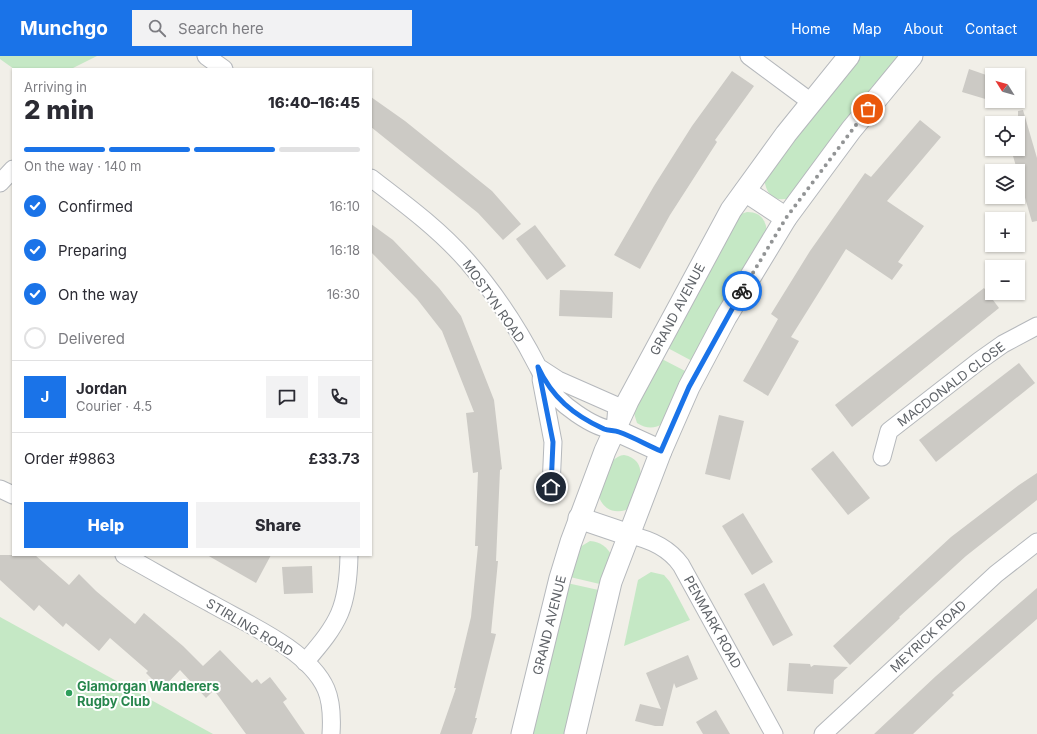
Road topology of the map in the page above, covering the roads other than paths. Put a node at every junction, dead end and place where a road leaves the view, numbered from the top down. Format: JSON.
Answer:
{"nodes":[{"id":1,"x":206,"y":56,"type":"edge"},
{"id":2,"x":748,"y":56,"type":"edge"},
{"id":3,"x":849,"y":56,"type":"edge"},
{"id":4,"x":912,"y":56,"type":"edge"},
{"id":5,"x":223,"y":68,"type":"edge"},
{"id":6,"x":811,"y":102,"type":"junction"},
{"id":7,"x":12,"y":171,"type":"edge"},
{"id":8,"x":372,"y":179,"type":"edge"},
{"id":9,"x":0,"y":183,"type":"edge"},
{"id":10,"x":745,"y":191,"type":"junction"},
{"id":11,"x":786,"y":218,"type":"junction"},
{"id":12,"x":1037,"y":326,"type":"edge"},
{"id":13,"x":538,"y":367,"type":"junction"},
{"id":14,"x":615,"y":430,"type":"junction"},
{"id":15,"x":661,"y":451,"type":"junction"},
{"id":16,"x":882,"y":458,"type":"dead end"},
{"id":17,"x":551,"y":487,"type":"dead end"},
{"id":18,"x":0,"y":489,"type":"edge"},
{"id":19,"x":12,"y":495,"type":"edge"},
{"id":20,"x":580,"y":518,"type":"junction"},
{"id":21,"x":629,"y":536,"type":"junction"},
{"id":22,"x":1037,"y":542,"type":"edge"},
{"id":23,"x":126,"y":556,"type":"edge"},
{"id":24,"x":349,"y":556,"type":"edge"},
{"id":25,"x":305,"y":662,"type":"junction"},
{"id":26,"x":331,"y":734,"type":"edge"},
{"id":27,"x":522,"y":734,"type":"edge"},
{"id":28,"x":575,"y":734,"type":"edge"},
{"id":29,"x":774,"y":734,"type":"edge"},
{"id":30,"x":823,"y":734,"type":"edge"}],
"edges":[{"from":1,"to":5,"type":"street"},
{"from":2,"to":6,"type":"street"},
{"from":3,"to":6,"type":"street","name":"GRAND AVENUE"},
{"from":4,"to":11,"type":"street"},
{"from":6,"to":10,"type":"street","name":"GRAND AVENUE"},
{"from":7,"to":9,"type":"street"},
{"from":8,"to":13,"type":"street","name":"MOSTYN ROAD"},
{"from":10,"to":11,"type":"street"},
{"from":10,"to":14,"type":"street","name":"GRAND AVENUE"},
{"from":11,"to":15,"type":"street"},
{"from":12,"to":16,"type":"street","name":"MACDONALD CLOSE"},
{"from":13,"to":14,"type":"street","name":"MOSTYN ROAD"},
{"from":13,"to":14,"type":"street","name":"MOSTYN ROAD"},
{"from":13,"to":17,"type":"street","name":"MOSTYN ROAD"},
{"from":14,"to":15,"type":"street"},
{"from":14,"to":20,"type":"street","name":"GRAND AVENUE"},
{"from":15,"to":21,"type":"street"},
{"from":18,"to":19,"type":"street"},
{"from":20,"to":21,"type":"street"},
{"from":20,"to":27,"type":"street","name":"GRAND AVENUE"},
{"from":21,"to":28,"type":"street"},
{"from":21,"to":29,"type":"street","name":"PENMARK ROAD"},
{"from":22,"to":30,"type":"street","name":"MEYRICK ROAD"},
{"from":23,"to":25,"type":"street","name":"STIRLING ROAD"},
{"from":24,"to":25,"type":"street"},
{"from":25,"to":26,"type":"street","name":"STIRLING ROAD"}]}
